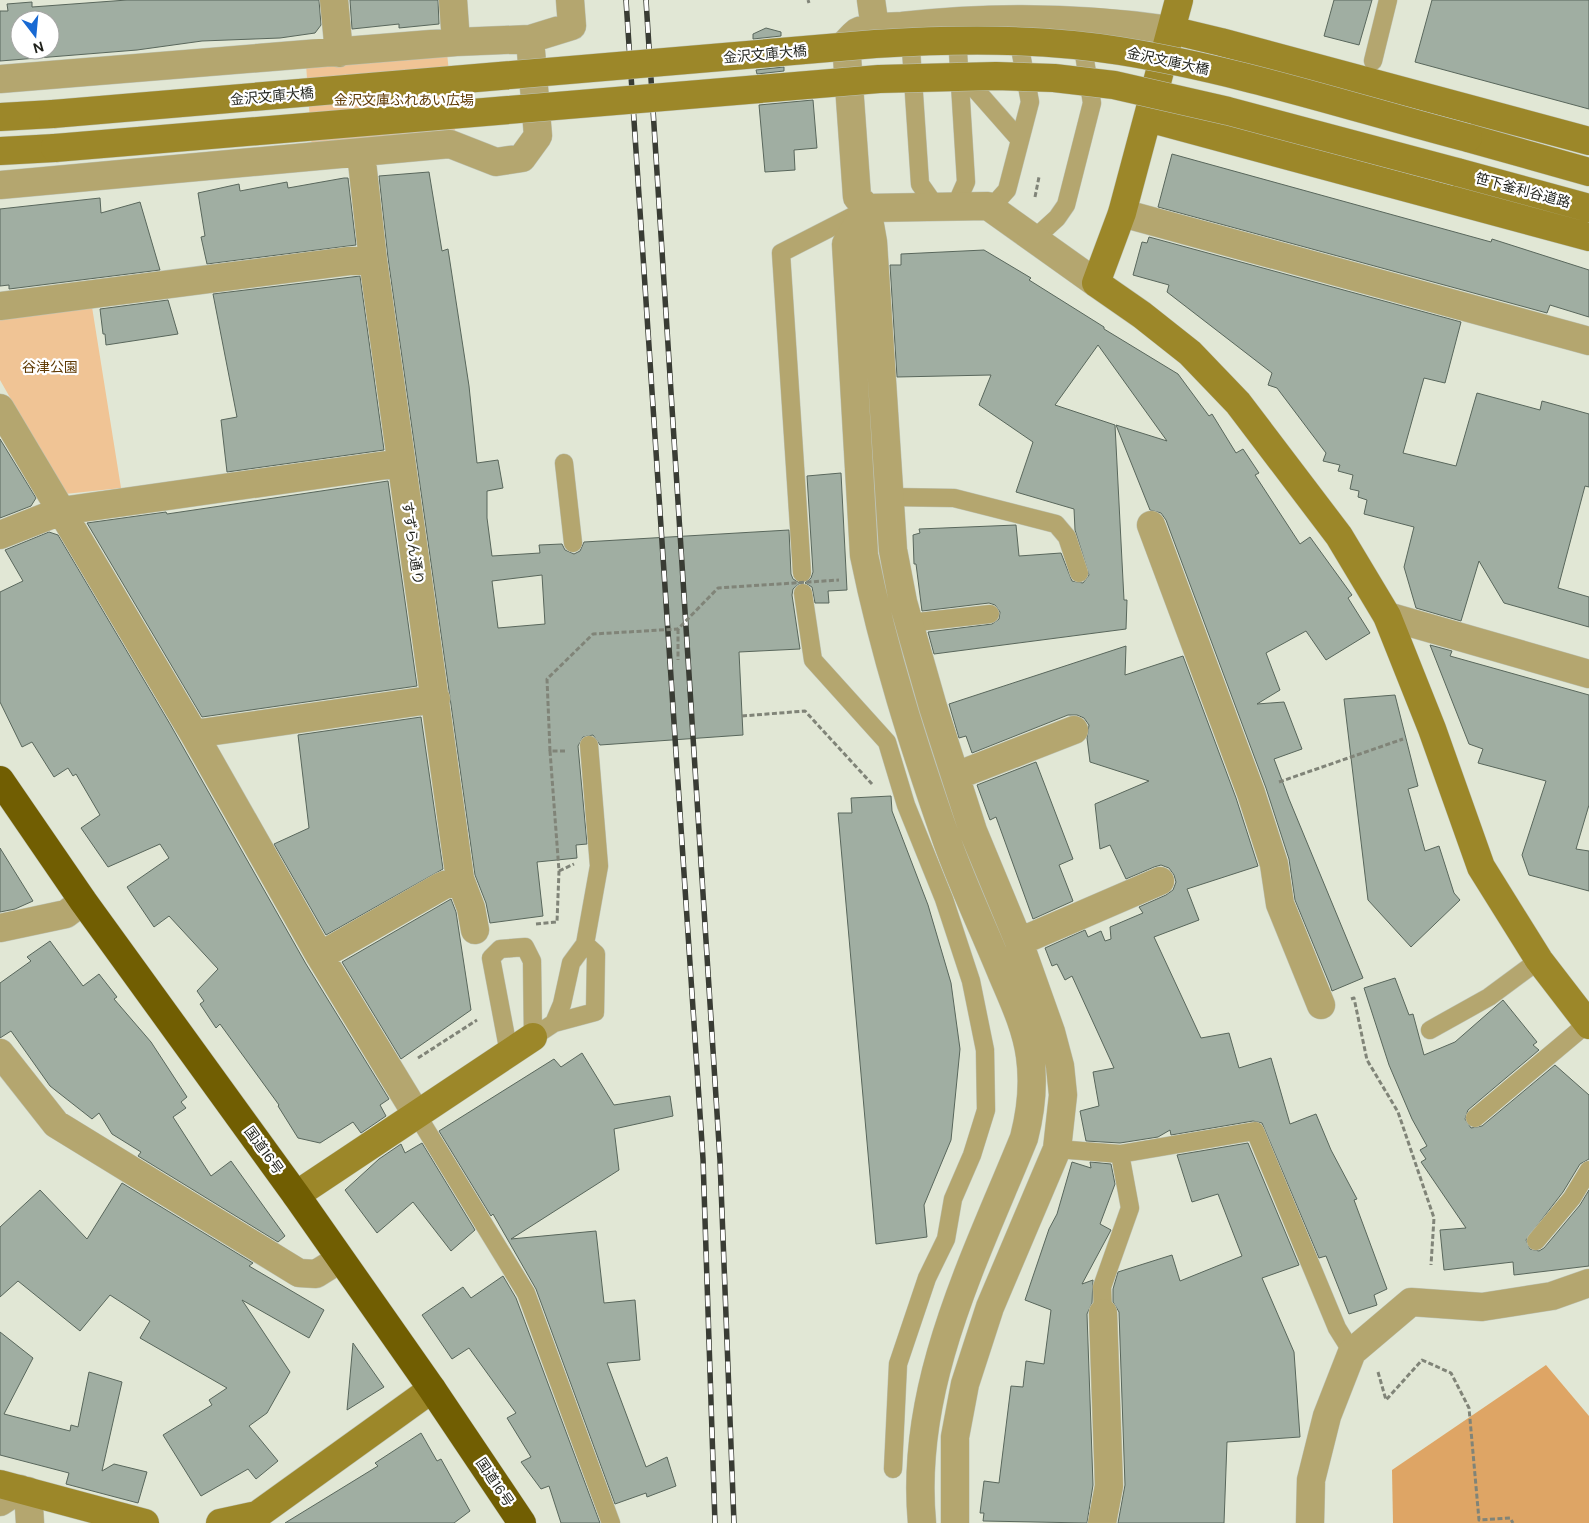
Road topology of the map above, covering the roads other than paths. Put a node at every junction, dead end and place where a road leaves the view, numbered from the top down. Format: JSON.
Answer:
{"nodes":[{"id":1,"x":334,"y":0,"type":"edge"},
{"id":2,"x":453,"y":0,"type":"edge"},
{"id":3,"x":570,"y":0,"type":"edge"},
{"id":4,"x":871,"y":0,"type":"edge"},
{"id":5,"x":1179,"y":0,"type":"edge"},
{"id":6,"x":1388,"y":0,"type":"edge"},
{"id":7,"x":1014,"y":18,"type":"junction"},
{"id":8,"x":1078,"y":21,"type":"junction"},
{"id":9,"x":934,"y":22,"type":"junction"},
{"id":10,"x":875,"y":28,"type":"junction"},
{"id":11,"x":1171,"y":30,"type":"junction"},
{"id":12,"x":530,"y":39,"type":"junction"},
{"id":13,"x":456,"y":42,"type":"junction"},
{"id":14,"x":339,"y":52,"type":"junction"},
{"id":15,"x":1373,"y":61,"type":"dead end"},
{"id":16,"x":959,"y":72,"type":"junction"},
{"id":17,"x":0,"y":79,"type":"edge"},
{"id":18,"x":0,"y":117,"type":"edge"},
{"id":19,"x":1148,"y":118,"type":"junction"},
{"id":20,"x":1020,"y":140,"type":"junction"},
{"id":21,"x":1589,"y":141,"type":"edge"},
{"id":22,"x":0,"y":151,"type":"edge"},
{"id":23,"x":361,"y":153,"type":"junction"},
{"id":24,"x":1589,"y":172,"type":"edge"},
{"id":25,"x":0,"y":185,"type":"edge"},
{"id":26,"x":988,"y":206,"type":"junction"},
{"id":27,"x":945,"y":207,"type":"junction"},
{"id":28,"x":867,"y":208,"type":"junction"},
{"id":29,"x":1589,"y":208,"type":"edge"},
{"id":30,"x":1122,"y":213,"type":"junction"},
{"id":31,"x":1589,"y":237,"type":"edge"},
{"id":32,"x":1034,"y":240,"type":"junction"},
{"id":33,"x":372,"y":260,"type":"junction"},
{"id":34,"x":1096,"y":283,"type":"junction"},
{"id":35,"x":0,"y":306,"type":"edge"},
{"id":36,"x":1589,"y":341,"type":"edge"},
{"id":37,"x":0,"y":408,"type":"edge"},
{"id":38,"x":401,"y":463,"type":"junction"},
{"id":39,"x":564,"y":463,"type":"dead end"},
{"id":40,"x":890,"y":497,"type":"junction"},
{"id":41,"x":61,"y":511,"type":"junction"},
{"id":42,"x":1151,"y":525,"type":"dead end"},
{"id":43,"x":0,"y":536,"type":"edge"},
{"id":44,"x":572,"y":543,"type":"dead end"},
{"id":45,"x":802,"y":573,"type":"dead end"},
{"id":46,"x":1079,"y":573,"type":"dead end"},
{"id":47,"x":803,"y":593,"type":"dead end"},
{"id":48,"x":990,"y":614,"type":"dead end"},
{"id":49,"x":1387,"y":616,"type":"junction"},
{"id":50,"x":909,"y":623,"type":"junction"},
{"id":51,"x":1589,"y":674,"type":"edge"},
{"id":52,"x":436,"y":699,"type":"junction"},
{"id":53,"x":1074,"y":730,"type":"dead end"},
{"id":54,"x":194,"y":734,"type":"junction"},
{"id":55,"x":589,"y":745,"type":"dead end"},
{"id":56,"x":956,"y":776,"type":"junction"},
{"id":57,"x":0,"y":780,"type":"edge"},
{"id":58,"x":460,"y":879,"type":"junction"},
{"id":59,"x":1160,"y":881,"type":"dead end"},
{"id":60,"x":83,"y":901,"type":"junction"},
{"id":61,"x":0,"y":928,"type":"edge"},
{"id":62,"x":475,"y":930,"type":"dead end"},
{"id":63,"x":1019,"y":942,"type":"junction"},
{"id":64,"x":585,"y":944,"type":"junction"},
{"id":65,"x":320,"y":956,"type":"junction"},
{"id":66,"x":1539,"y":960,"type":"junction"},
{"id":67,"x":1321,"y":1005,"type":"road end"},
{"id":68,"x":1589,"y":1024,"type":"edge"},
{"id":69,"x":544,"y":1030,"type":"junction"},
{"id":70,"x":1430,"y":1030,"type":"dead end"},
{"id":71,"x":0,"y":1053,"type":"edge"},
{"id":72,"x":509,"y":1053,"type":"junction"},
{"id":73,"x":417,"y":1115,"type":"junction"},
{"id":74,"x":1475,"y":1118,"type":"dead end"},
{"id":75,"x":1057,"y":1148,"type":"junction"},
{"id":76,"x":1120,"y":1154,"type":"junction"},
{"id":77,"x":1589,"y":1170,"type":"edge"},
{"id":78,"x":296,"y":1195,"type":"junction"},
{"id":79,"x":1536,"y":1241,"type":"dead end"},
{"id":80,"x":340,"y":1259,"type":"junction"},
{"id":81,"x":1589,"y":1283,"type":"edge"},
{"id":82,"x":1103,"y":1313,"type":"joint"},
{"id":83,"x":1352,"y":1352,"type":"junction"},
{"id":84,"x":432,"y":1389,"type":"junction"},
{"id":85,"x":893,"y":1469,"type":"dead end"},
{"id":86,"x":12,"y":1492,"type":"edge"},
{"id":87,"x":30,"y":1523,"type":"edge"},
{"id":88,"x":146,"y":1523,"type":"edge"},
{"id":89,"x":220,"y":1523,"type":"edge"},
{"id":90,"x":522,"y":1523,"type":"edge"},
{"id":91,"x":611,"y":1523,"type":"edge"},
{"id":92,"x":922,"y":1523,"type":"edge"},
{"id":93,"x":955,"y":1523,"type":"edge"},
{"id":94,"x":1102,"y":1523,"type":"edge"},
{"id":95,"x":1310,"y":1523,"type":"edge"}],
"edges":[{"from":1,"to":14,"type":"street"},
{"from":2,"to":13,"type":"street"},
{"from":3,"to":12,"type":"street"},
{"from":4,"to":10,"type":"street"},
{"from":5,"to":11,"type":"street"},
{"from":6,"to":15,"type":"lane"},
{"from":7,"to":8,"type":"street"},
{"from":7,"to":9,"type":"street"},
{"from":7,"to":20,"type":"lane"},
{"from":8,"to":11,"type":"street"},
{"from":8,"to":32,"type":"lane"},
{"from":9,"to":10,"type":"street"},
{"from":9,"to":16,"type":"lane"},
{"from":9,"to":27,"type":"lane"},
{"from":10,"to":28,"type":"street"},
{"from":11,"to":19,"type":"street"},
{"from":11,"to":21,"type":"street"},
{"from":12,"to":13,"type":"street"},
{"from":12,"to":23,"type":"street"},
{"from":13,"to":14,"type":"street"},
{"from":14,"to":17,"type":"street"},
{"from":16,"to":20,"type":"lane"},
{"from":16,"to":27,"type":"lane"},
{"from":18,"to":24,"type":"street","name":"金沢文庫大橋","bridge":true},
{"from":19,"to":30,"type":"street"},
{"from":19,"to":31,"type":"street"},
{"from":20,"to":26,"type":"lane"},
{"from":22,"to":29,"type":"street","name":"笹下釜利谷道路","bridge":true},
{"from":23,"to":25,"type":"street"},
{"from":23,"to":33,"type":"street","name":"すずらん通り"},
{"from":26,"to":27,"type":"street"},
{"from":26,"to":32,"type":"street"},
{"from":27,"to":28,"type":"street"},
{"from":28,"to":40,"type":"street"},
{"from":28,"to":45,"type":"lane"},
{"from":28,"to":92,"type":"street"},
{"from":30,"to":34,"type":"street"},
{"from":30,"to":36,"type":"street"},
{"from":32,"to":34,"type":"street"},
{"from":33,"to":35,"type":"street"},
{"from":33,"to":38,"type":"street","name":"すずらん通り"},
{"from":34,"to":49,"type":"street"},
{"from":37,"to":41,"type":"street"},
{"from":38,"to":41,"type":"street"},
{"from":38,"to":52,"type":"street","name":"すずらん通り"},
{"from":39,"to":44,"type":"lane"},
{"from":40,"to":46,"type":"lane"},
{"from":40,"to":50,"type":"street"},
{"from":41,"to":43,"type":"street"},
{"from":41,"to":54,"type":"street"},
{"from":42,"to":67,"type":"street"},
{"from":47,"to":85,"type":"lane"},
{"from":48,"to":50,"type":"lane"},
{"from":49,"to":51,"type":"street"},
{"from":49,"to":66,"type":"street"},
{"from":50,"to":56,"type":"street"},
{"from":52,"to":54,"type":"street"},
{"from":52,"to":58,"type":"street","name":"すずらん通り"},
{"from":53,"to":56,"type":"street"},
{"from":54,"to":65,"type":"street"},
{"from":55,"to":64,"type":"lane"},
{"from":56,"to":63,"type":"street"},
{"from":57,"to":60,"type":"highway","name":"国道16号"},
{"from":58,"to":62,"type":"street","name":"すずらん通り"},
{"from":58,"to":65,"type":"street"},
{"from":59,"to":63,"type":"street"},
{"from":60,"to":61,"type":"street"},
{"from":60,"to":78,"type":"highway","name":"国道16号"},
{"from":63,"to":75,"type":"street"},
{"from":64,"to":69,"type":"lane"},
{"from":64,"to":69,"type":"lane"},
{"from":65,"to":73,"type":"street"},
{"from":66,"to":68,"type":"street"},
{"from":66,"to":70,"type":"lane"},
{"from":68,"to":74,"type":"lane"},
{"from":69,"to":72,"type":"street"},
{"from":69,"to":72,"type":"lane"},
{"from":71,"to":80,"type":"street"},
{"from":72,"to":73,"type":"street"},
{"from":73,"to":78,"type":"street"},
{"from":73,"to":91,"type":"lane"},
{"from":75,"to":76,"type":"lane"},
{"from":75,"to":93,"type":"street"},
{"from":76,"to":82,"type":"lane"},
{"from":76,"to":83,"type":"lane"},
{"from":77,"to":79,"type":"lane"},
{"from":78,"to":80,"type":"highway","name":"国道16号"},
{"from":80,"to":84,"type":"highway","name":"国道16号"},
{"from":81,"to":83,"type":"street"},
{"from":82,"to":94,"type":"street"},
{"from":83,"to":95,"type":"street"},
{"from":84,"to":89,"type":"street"},
{"from":84,"to":90,"type":"highway","name":"国道16号"},
{"from":86,"to":87,"type":"street"},
{"from":86,"to":88,"type":"street"}]}
